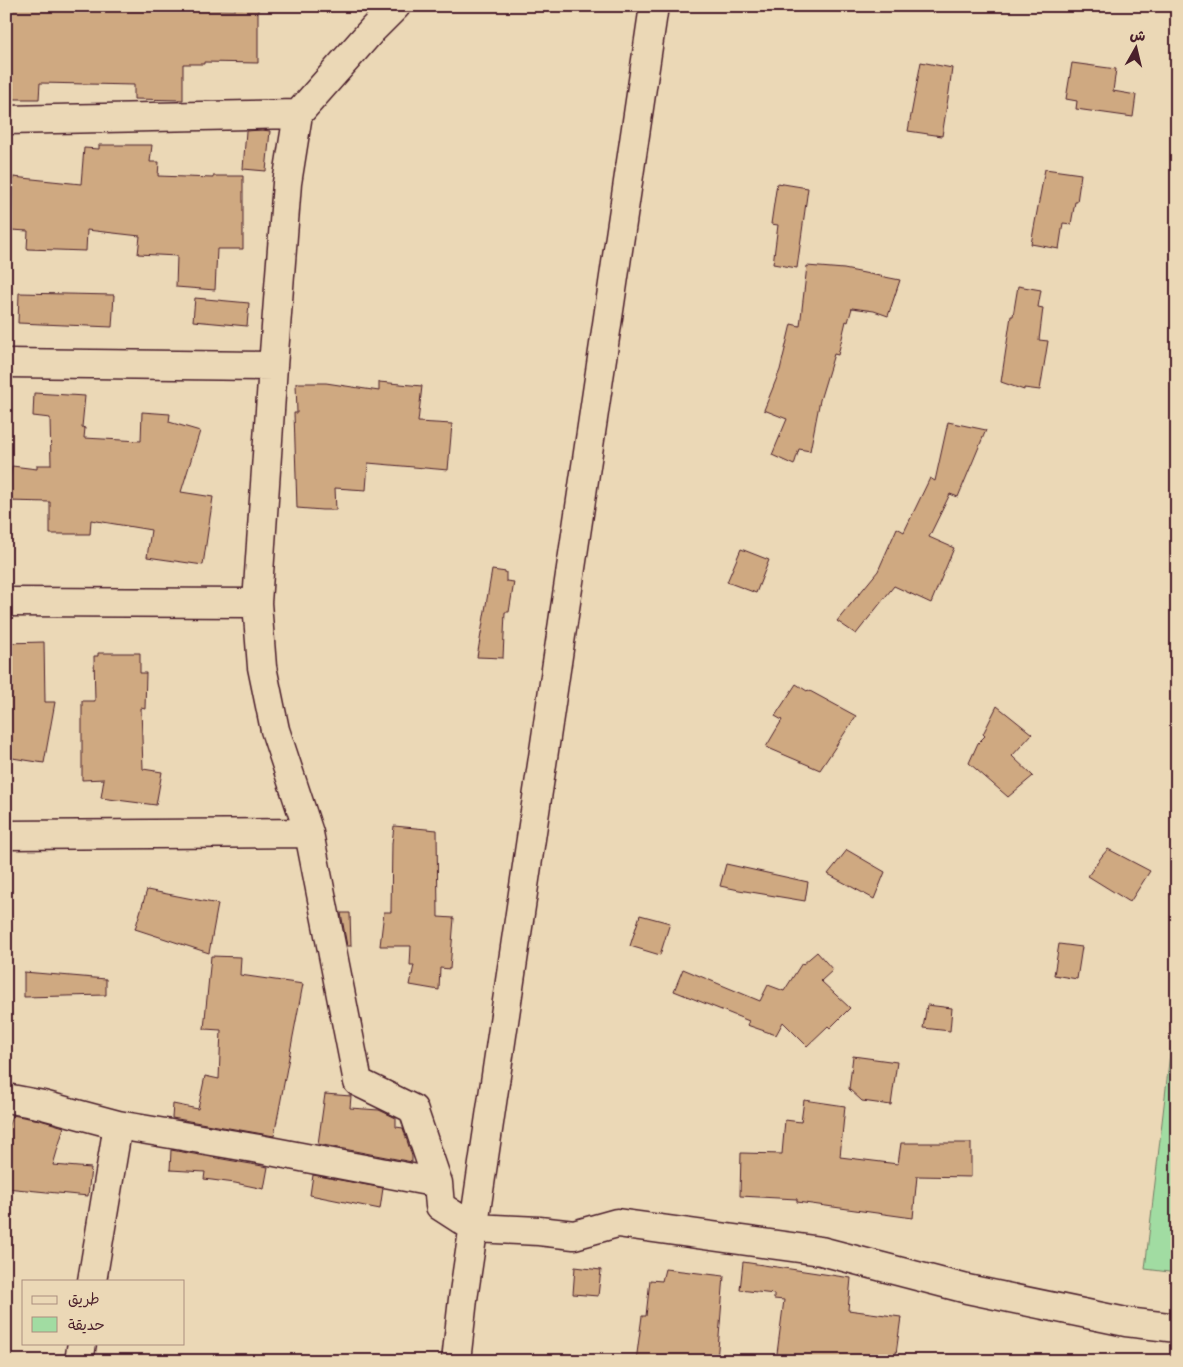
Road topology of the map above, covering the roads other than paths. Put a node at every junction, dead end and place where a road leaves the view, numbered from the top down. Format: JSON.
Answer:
{"nodes":[{"id":1,"x":396,"y":6,"type":"edge"},
{"id":2,"x":654,"y":6,"type":"edge"},
{"id":3,"x":298,"y":114,"type":"junction"},
{"id":4,"x":6,"y":120,"type":"edge"},
{"id":5,"x":6,"y":363,"type":"edge"},
{"id":6,"x":273,"y":366,"type":"junction"},
{"id":7,"x":6,"y":602,"type":"edge"},
{"id":8,"x":257,"y":603,"type":"junction"},
{"id":9,"x":309,"y":833,"type":"junction"},
{"id":10,"x":6,"y":835,"type":"edge"},
{"id":11,"x":6,"y":1098,"type":"edge"},
{"id":12,"x":118,"y":1125,"type":"junction"},
{"id":13,"x":438,"y":1183,"type":"junction"},
{"id":14,"x":474,"y":1228,"type":"junction"},
{"id":15,"x":92,"y":1280,"type":"edge"},
{"id":16,"x":1177,"y":1328,"type":"edge"},
{"id":17,"x":82,"y":1344,"type":"edge"},
{"id":18,"x":79,"y":1361,"type":"edge"},
{"id":19,"x":456,"y":1361,"type":"edge"}],
"edges":[{"from":1,"to":3,"type":"street"},
{"from":2,"to":14,"type":"street"},
{"from":3,"to":4,"type":"street"},
{"from":3,"to":6,"type":"street"},
{"from":5,"to":6,"type":"street"},
{"from":6,"to":8,"type":"street"},
{"from":7,"to":8,"type":"street"},
{"from":8,"to":9,"type":"street"},
{"from":9,"to":10,"type":"street"},
{"from":9,"to":13,"type":"street"},
{"from":11,"to":12,"type":"street"},
{"from":12,"to":13,"type":"street"},
{"from":12,"to":15,"type":"street"},
{"from":13,"to":14,"type":"street"},
{"from":14,"to":16,"type":"street"},
{"from":14,"to":19,"type":"street"},
{"from":17,"to":18,"type":"street"}]}
